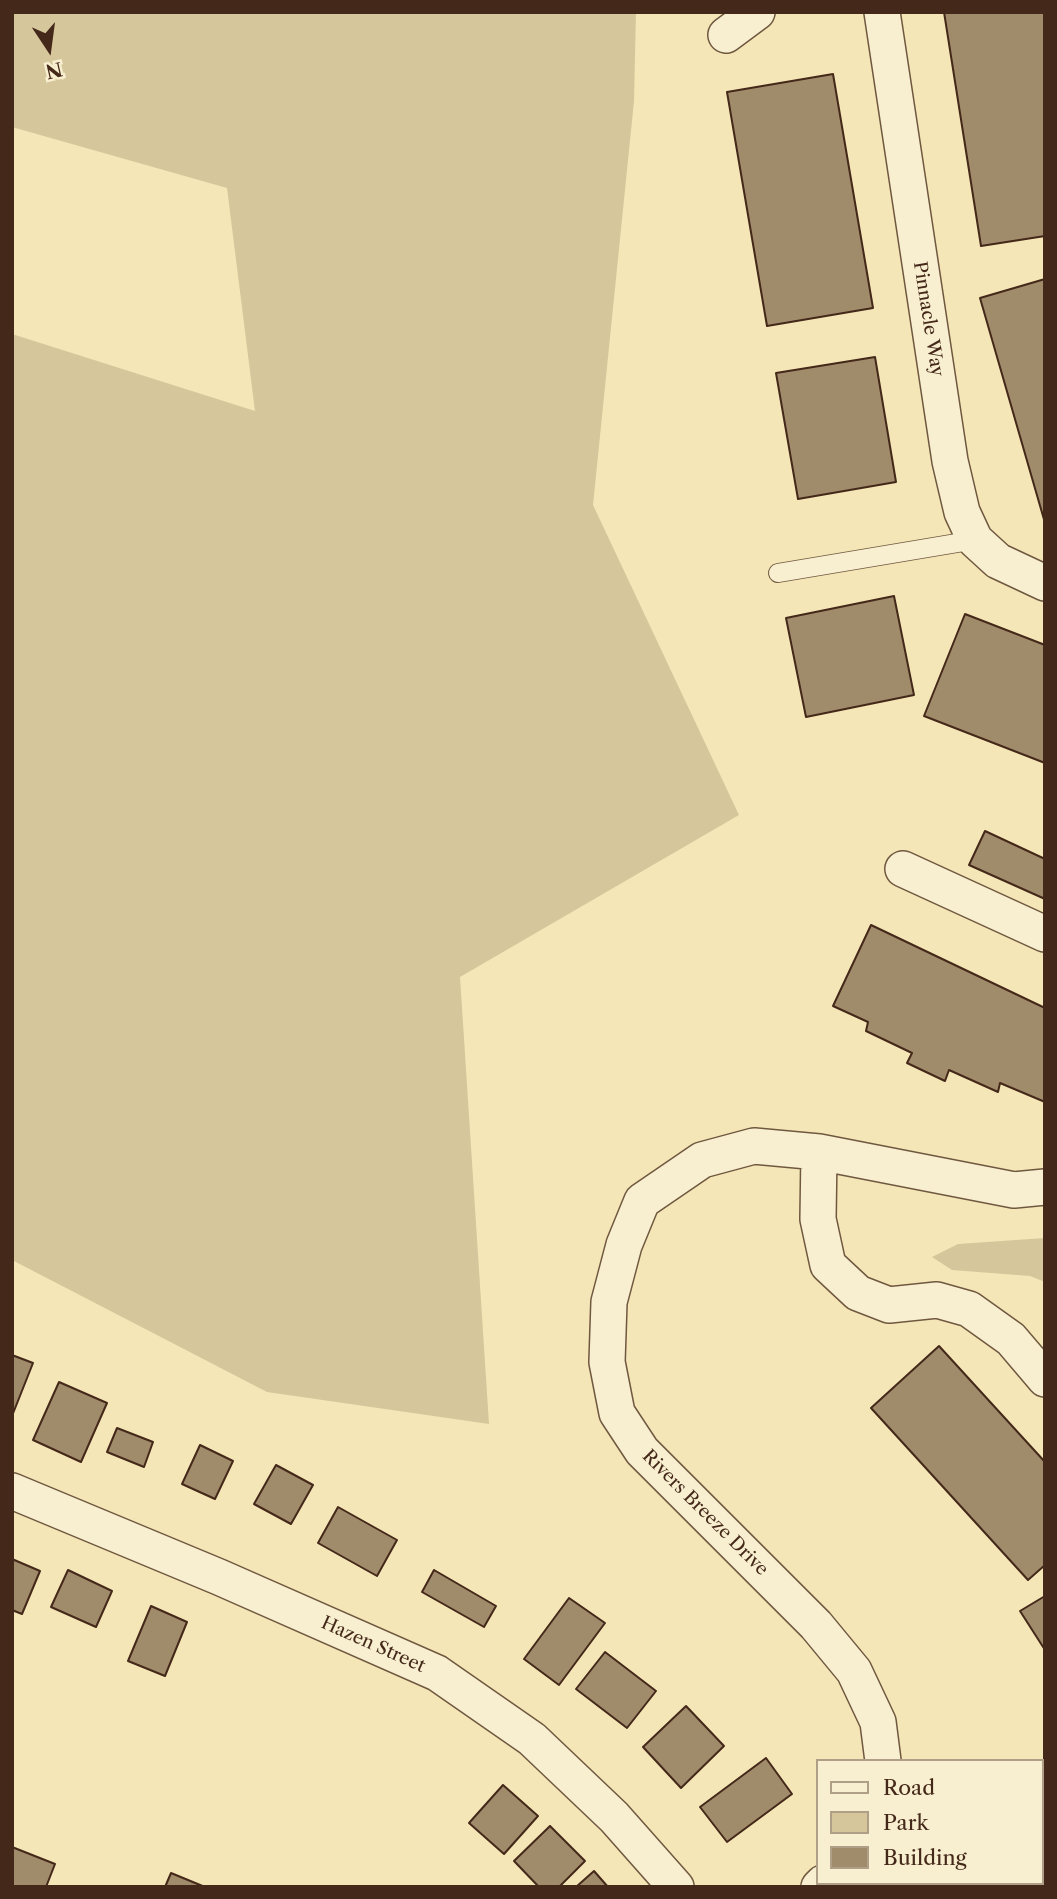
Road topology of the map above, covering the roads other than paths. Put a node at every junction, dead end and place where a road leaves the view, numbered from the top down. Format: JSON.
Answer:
{"nodes":[{"id":1,"x":757,"y":12,"type":"edge"},
{"id":2,"x":882,"y":12,"type":"edge"},
{"id":3,"x":726,"y":36,"type":"dead end"},
{"id":4,"x":975,"y":540,"type":"junction"},
{"id":5,"x":778,"y":573,"type":"dead end"},
{"id":6,"x":1045,"y":583,"type":"edge"},
{"id":7,"x":903,"y":869,"type":"dead end"},
{"id":8,"x":1045,"y":934,"type":"edge"},
{"id":9,"x":819,"y":1152,"type":"junction"},
{"id":10,"x":1045,"y":1187,"type":"edge"},
{"id":11,"x":1045,"y":1379,"type":"edge"},
{"id":12,"x":12,"y":1491,"type":"edge"},
{"id":13,"x":883,"y":1759,"type":"edge"},
{"id":14,"x":676,"y":1887,"type":"edge"}],
"edges":[{"from":1,"to":3,"type":"street"},
{"from":2,"to":4,"type":"street","name":"Pinnacle Way"},
{"from":4,"to":5,"type":"lane"},
{"from":4,"to":6,"type":"street","name":"Pinnacle Way"},
{"from":7,"to":8,"type":"street"},
{"from":9,"to":10,"type":"street","name":"Rivers Breeze Drive"},
{"from":9,"to":11,"type":"street"},
{"from":9,"to":13,"type":"street","name":"Rivers Breeze Drive"},
{"from":12,"to":14,"type":"street","name":"Hazen Street"}]}
